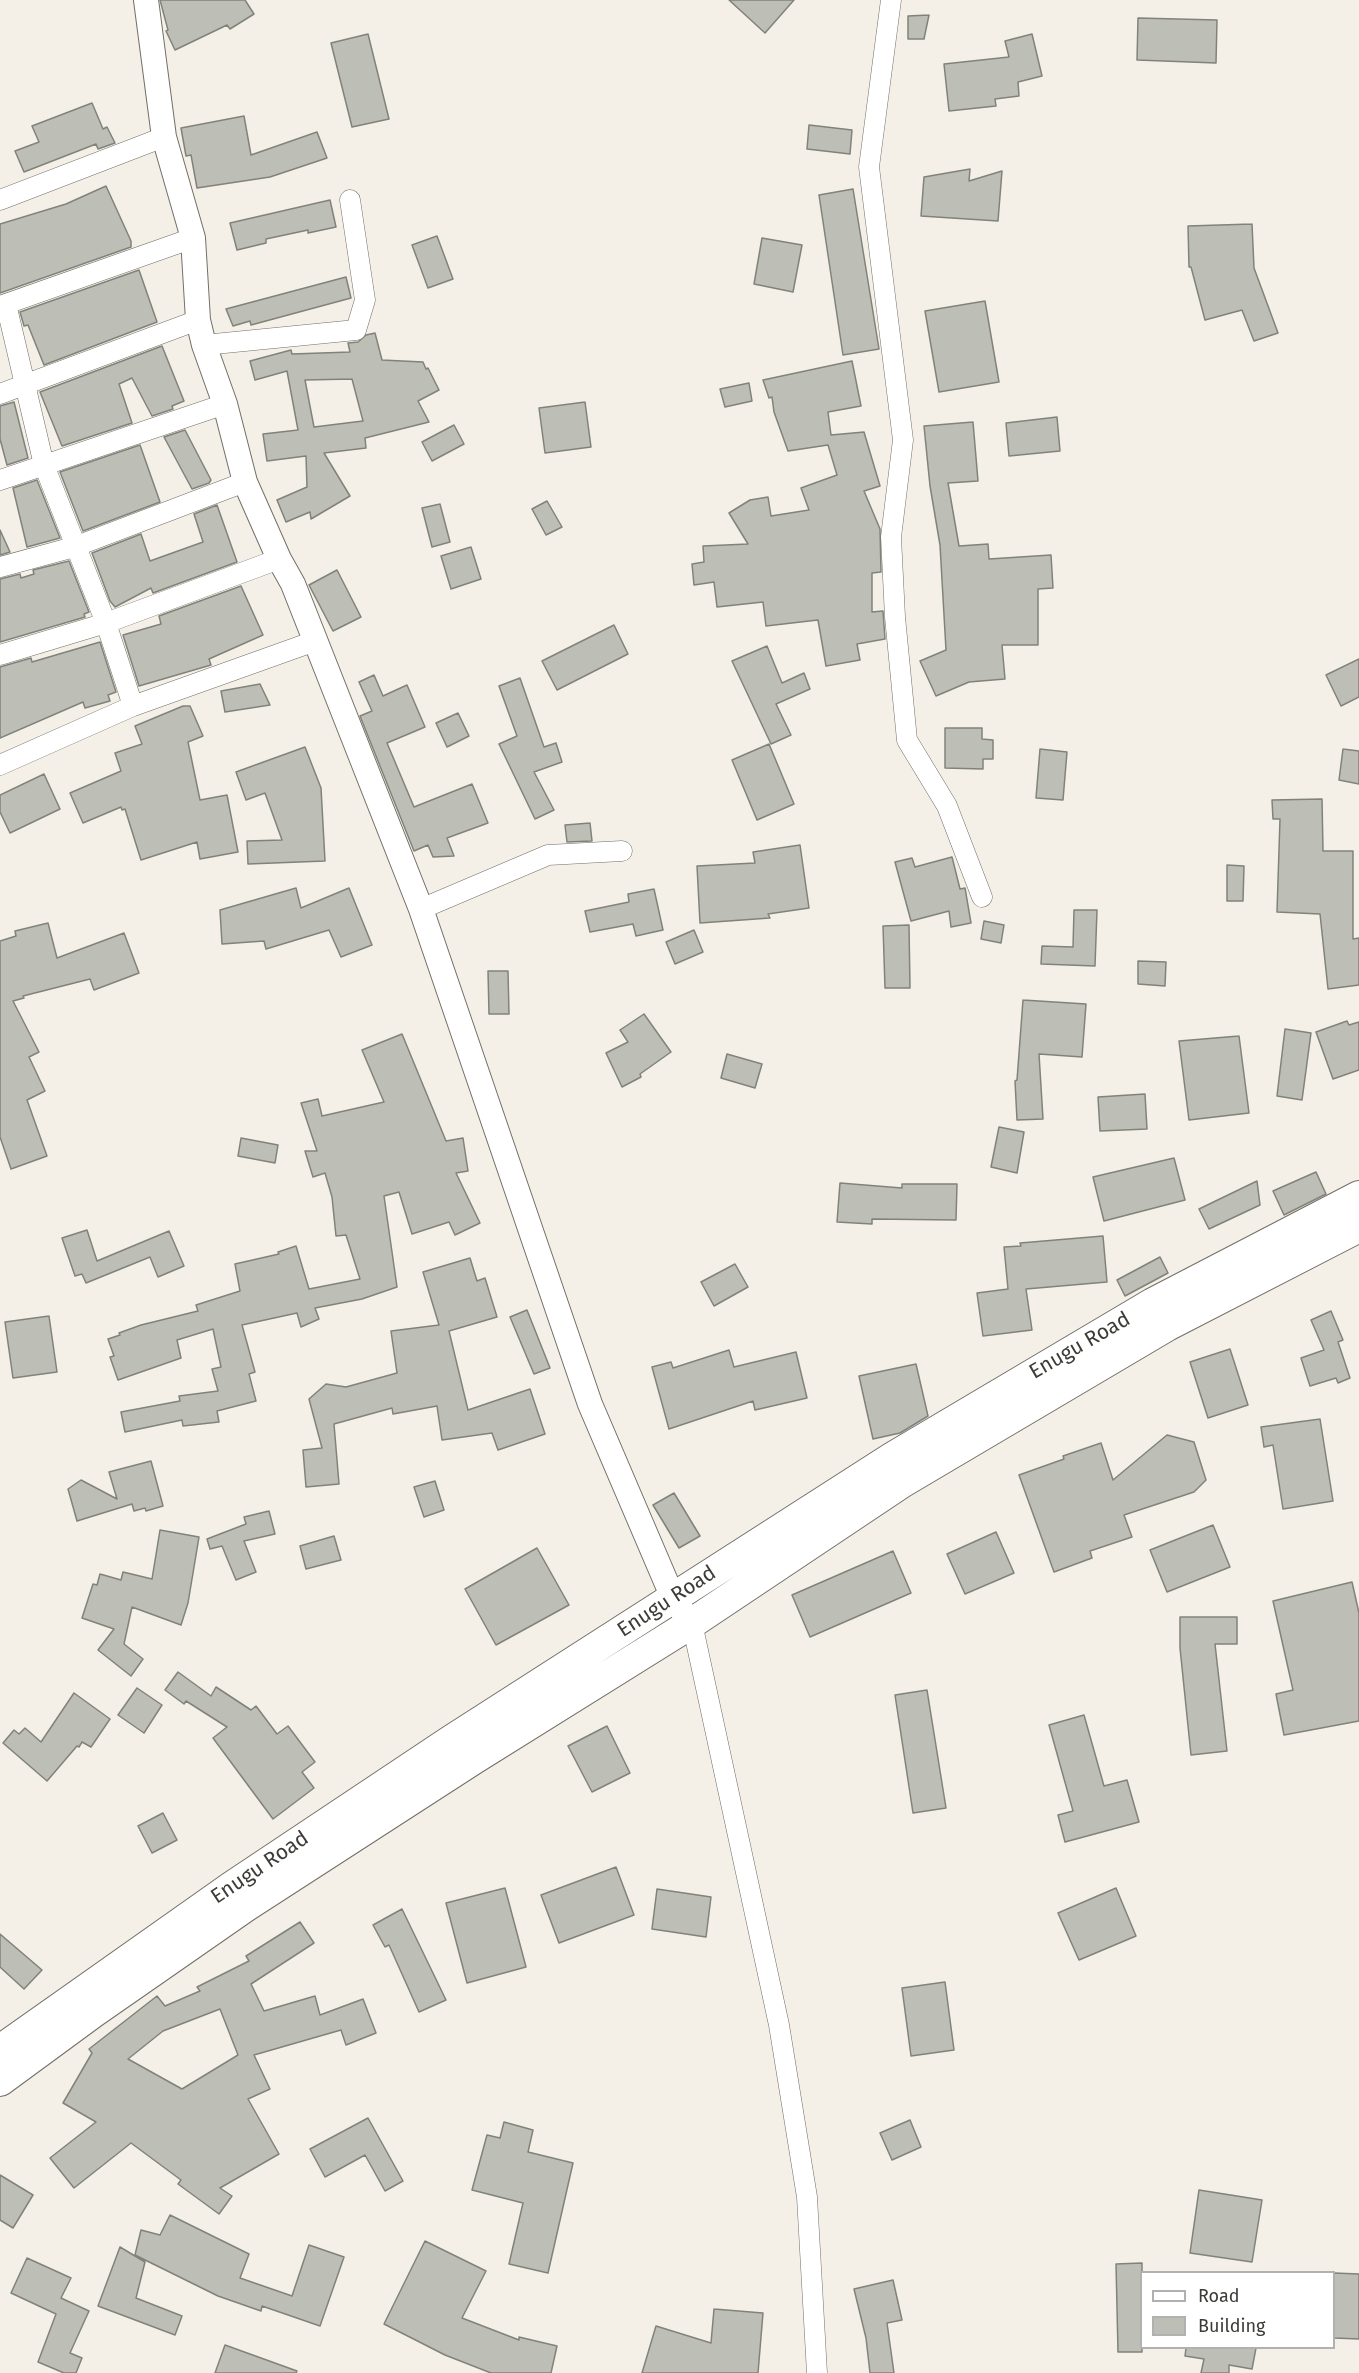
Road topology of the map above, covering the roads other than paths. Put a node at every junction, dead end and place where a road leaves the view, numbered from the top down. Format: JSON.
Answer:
{"nodes":[{"id":1,"x":146,"y":0,"type":"edge"},
{"id":2,"x":891,"y":0,"type":"edge"},
{"id":3,"x":164,"y":137,"type":"junction"},
{"id":4,"x":0,"y":200,"type":"edge"},
{"id":5,"x":351,"y":200,"type":"dead end"},
{"id":6,"x":193,"y":238,"type":"junction"},
{"id":7,"x":3,"y":305,"type":"edge"},
{"id":8,"x":198,"y":320,"type":"junction"},
{"id":9,"x":204,"y":345,"type":"junction"},
{"id":10,"x":26,"y":384,"type":"junction"},
{"id":11,"x":0,"y":394,"type":"edge"},
{"id":12,"x":225,"y":404,"type":"junction"},
{"id":13,"x":44,"y":465,"type":"junction"},
{"id":14,"x":0,"y":480,"type":"edge"},
{"id":15,"x":244,"y":482,"type":"junction"},
{"id":16,"x":74,"y":547,"type":"junction"},
{"id":17,"x":279,"y":559,"type":"junction"},
{"id":18,"x":0,"y":567,"type":"edge"},
{"id":19,"x":106,"y":623,"type":"junction"},
{"id":20,"x":315,"y":641,"type":"junction"},
{"id":21,"x":0,"y":655,"type":"edge"},
{"id":22,"x":134,"y":706,"type":"junction"},
{"id":23,"x":0,"y":765,"type":"edge"},
{"id":24,"x":622,"y":851,"type":"dead end"},
{"id":25,"x":982,"y":897,"type":"dead end"},
{"id":26,"x":420,"y":909,"type":"junction"},
{"id":27,"x":1359,"y":1196,"type":"edge"},
{"id":28,"x":1359,"y":1227,"type":"edge"},
{"id":29,"x":673,"y":1598,"type":"junction"},
{"id":30,"x":692,"y":1623,"type":"junction"},
{"id":31,"x":0,"y":2050,"type":"edge"},
{"id":32,"x":0,"y":2081,"type":"edge"},
{"id":33,"x":817,"y":2373,"type":"edge"}],
"edges":[{"from":1,"to":3,"type":"street"},
{"from":2,"to":25,"type":"street"},
{"from":3,"to":4,"type":"street"},
{"from":3,"to":6,"type":"street"},
{"from":5,"to":9,"type":"street"},
{"from":6,"to":7,"type":"street"},
{"from":6,"to":8,"type":"street"},
{"from":7,"to":10,"type":"street"},
{"from":8,"to":9,"type":"street"},
{"from":8,"to":10,"type":"street"},
{"from":9,"to":12,"type":"street"},
{"from":10,"to":11,"type":"street"},
{"from":10,"to":13,"type":"street"},
{"from":12,"to":13,"type":"street"},
{"from":12,"to":15,"type":"street"},
{"from":13,"to":14,"type":"street"},
{"from":13,"to":16,"type":"street"},
{"from":15,"to":16,"type":"street"},
{"from":15,"to":17,"type":"street"},
{"from":16,"to":18,"type":"street"},
{"from":16,"to":19,"type":"street"},
{"from":17,"to":19,"type":"street"},
{"from":17,"to":20,"type":"street"},
{"from":19,"to":21,"type":"street"},
{"from":19,"to":22,"type":"street"},
{"from":20,"to":22,"type":"street"},
{"from":20,"to":26,"type":"street"},
{"from":22,"to":23,"type":"street"},
{"from":24,"to":26,"type":"street"},
{"from":26,"to":29,"type":"street"},
{"from":27,"to":29,"type":"main road","name":"Enugu Road"},
{"from":28,"to":30,"type":"main road"},
{"from":29,"to":30,"type":"street"},
{"from":29,"to":31,"type":"main road","name":"Enugu Road"},
{"from":30,"to":32,"type":"main road"},
{"from":30,"to":33,"type":"street"}]}
